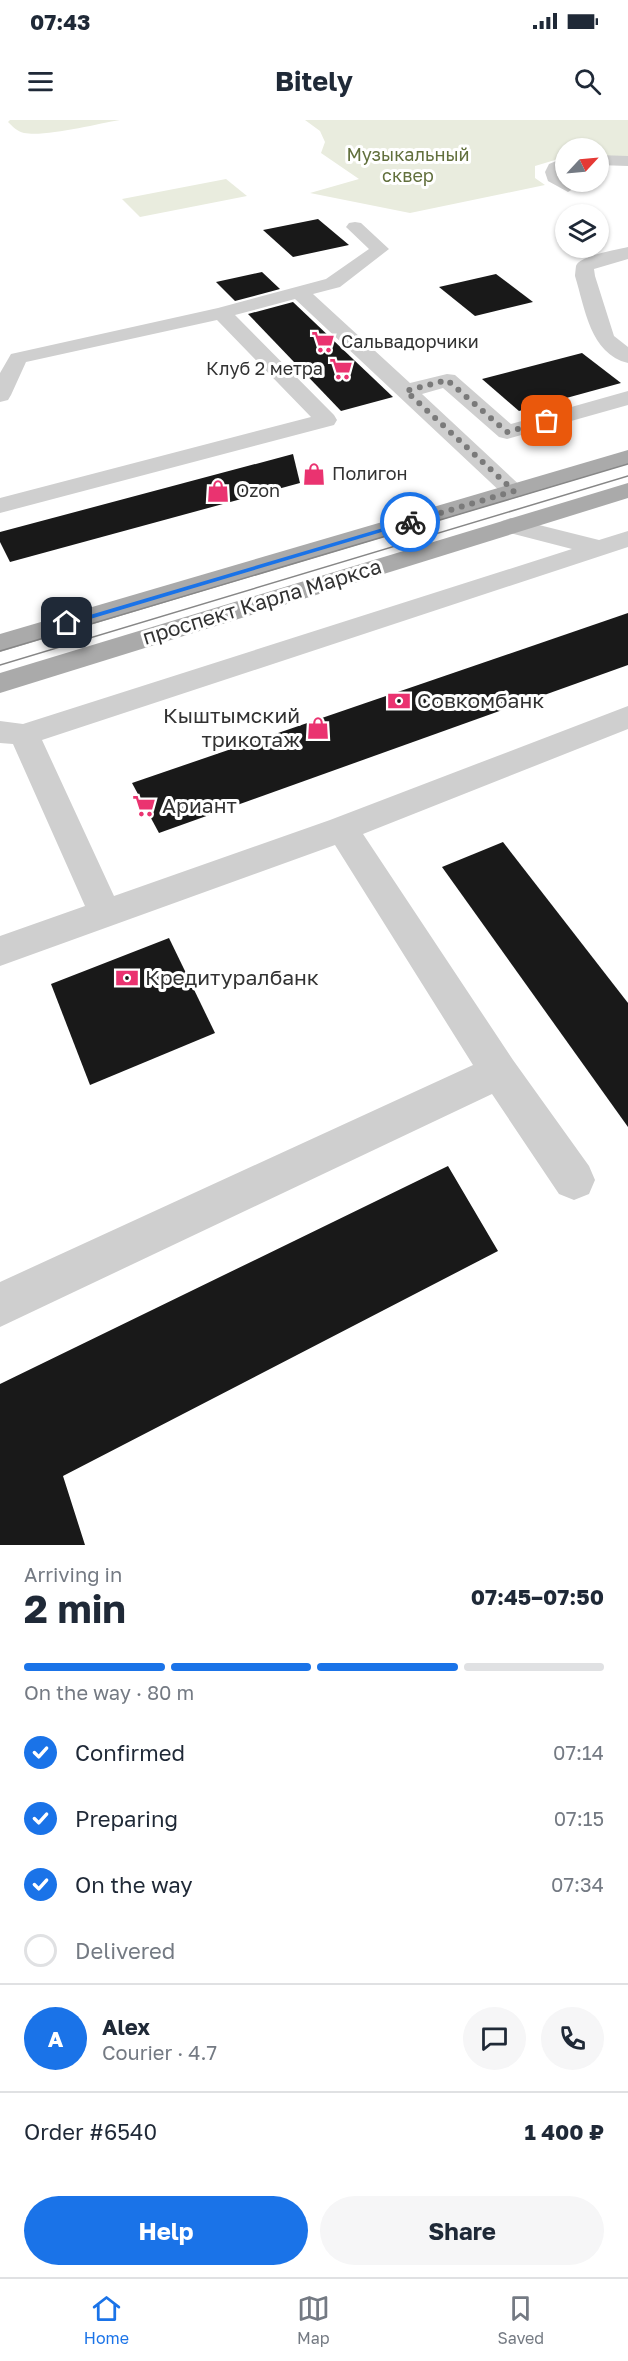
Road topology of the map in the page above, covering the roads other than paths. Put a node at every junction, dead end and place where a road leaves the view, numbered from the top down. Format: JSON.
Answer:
{"nodes":[{"id":1,"x":609,"y":160,"type":"edge"},
{"id":2,"x":628,"y":160,"type":"edge"},
{"id":3,"x":355,"y":227,"type":"dead end"},
{"id":4,"x":628,"y":254,"type":"edge"},
{"id":5,"x":300,"y":293,"type":"junction"},
{"id":6,"x":221,"y":312,"type":"junction"},
{"id":7,"x":628,"y":357,"type":"edge"},
{"id":8,"x":406,"y":391,"type":"junction"},
{"id":9,"x":0,"y":395,"type":"edge"},
{"id":10,"x":628,"y":398,"type":"edge"},
{"id":11,"x":628,"y":457,"type":"edge"},
{"id":12,"x":628,"y":490,"type":"edge"},
{"id":13,"x":514,"y":491,"type":"junction"},
{"id":14,"x":0,"y":506,"type":"edge"},
{"id":15,"x":511,"y":526,"type":"junction"},
{"id":16,"x":628,"y":539,"type":"edge"},
{"id":17,"x":601,"y":548,"type":"junction"},
{"id":18,"x":0,"y":643,"type":"edge"},
{"id":19,"x":0,"y":683,"type":"edge"},
{"id":20,"x":628,"y":717,"type":"edge"},
{"id":21,"x":12,"y":733,"type":"edge"},
{"id":22,"x":342,"y":828,"type":"junction"},
{"id":23,"x":105,"y":913,"type":"junction"},
{"id":24,"x":0,"y":951,"type":"edge"},
{"id":25,"x":499,"y":1072,"type":"junction"},
{"id":26,"x":574,"y":1180,"type":"dead end"},
{"id":27,"x":0,"y":1305,"type":"edge"}],
"edges":[{"from":1,"to":2,"type":"lane"},
{"from":3,"to":5,"type":"lane"},
{"from":4,"to":7,"type":"lane"},
{"from":5,"to":6,"type":"lane"},
{"from":5,"to":8,"type":"lane"},
{"from":6,"to":9,"type":"lane"},
{"from":6,"to":14,"type":"lane"},
{"from":8,"to":10,"type":"lane"},
{"from":8,"to":13,"type":"lane"},
{"from":11,"to":13,"type":"main road","name":"проспект Карла Маркса"},
{"from":12,"to":15,"type":"main road","name":"проспект Карла Маркса"},
{"from":13,"to":18,"type":"main road","name":"проспект Карла Маркса"},
{"from":15,"to":17,"type":"lane"},
{"from":15,"to":19,"type":"main road","name":"проспект Карла Маркса"},
{"from":16,"to":17,"type":"lane"},
{"from":17,"to":21,"type":"lane"},
{"from":20,"to":22,"type":"lane"},
{"from":21,"to":23,"type":"lane"},
{"from":22,"to":23,"type":"lane"},
{"from":22,"to":25,"type":"lane"},
{"from":23,"to":24,"type":"lane"},
{"from":25,"to":26,"type":"lane"},
{"from":25,"to":27,"type":"lane"}]}
